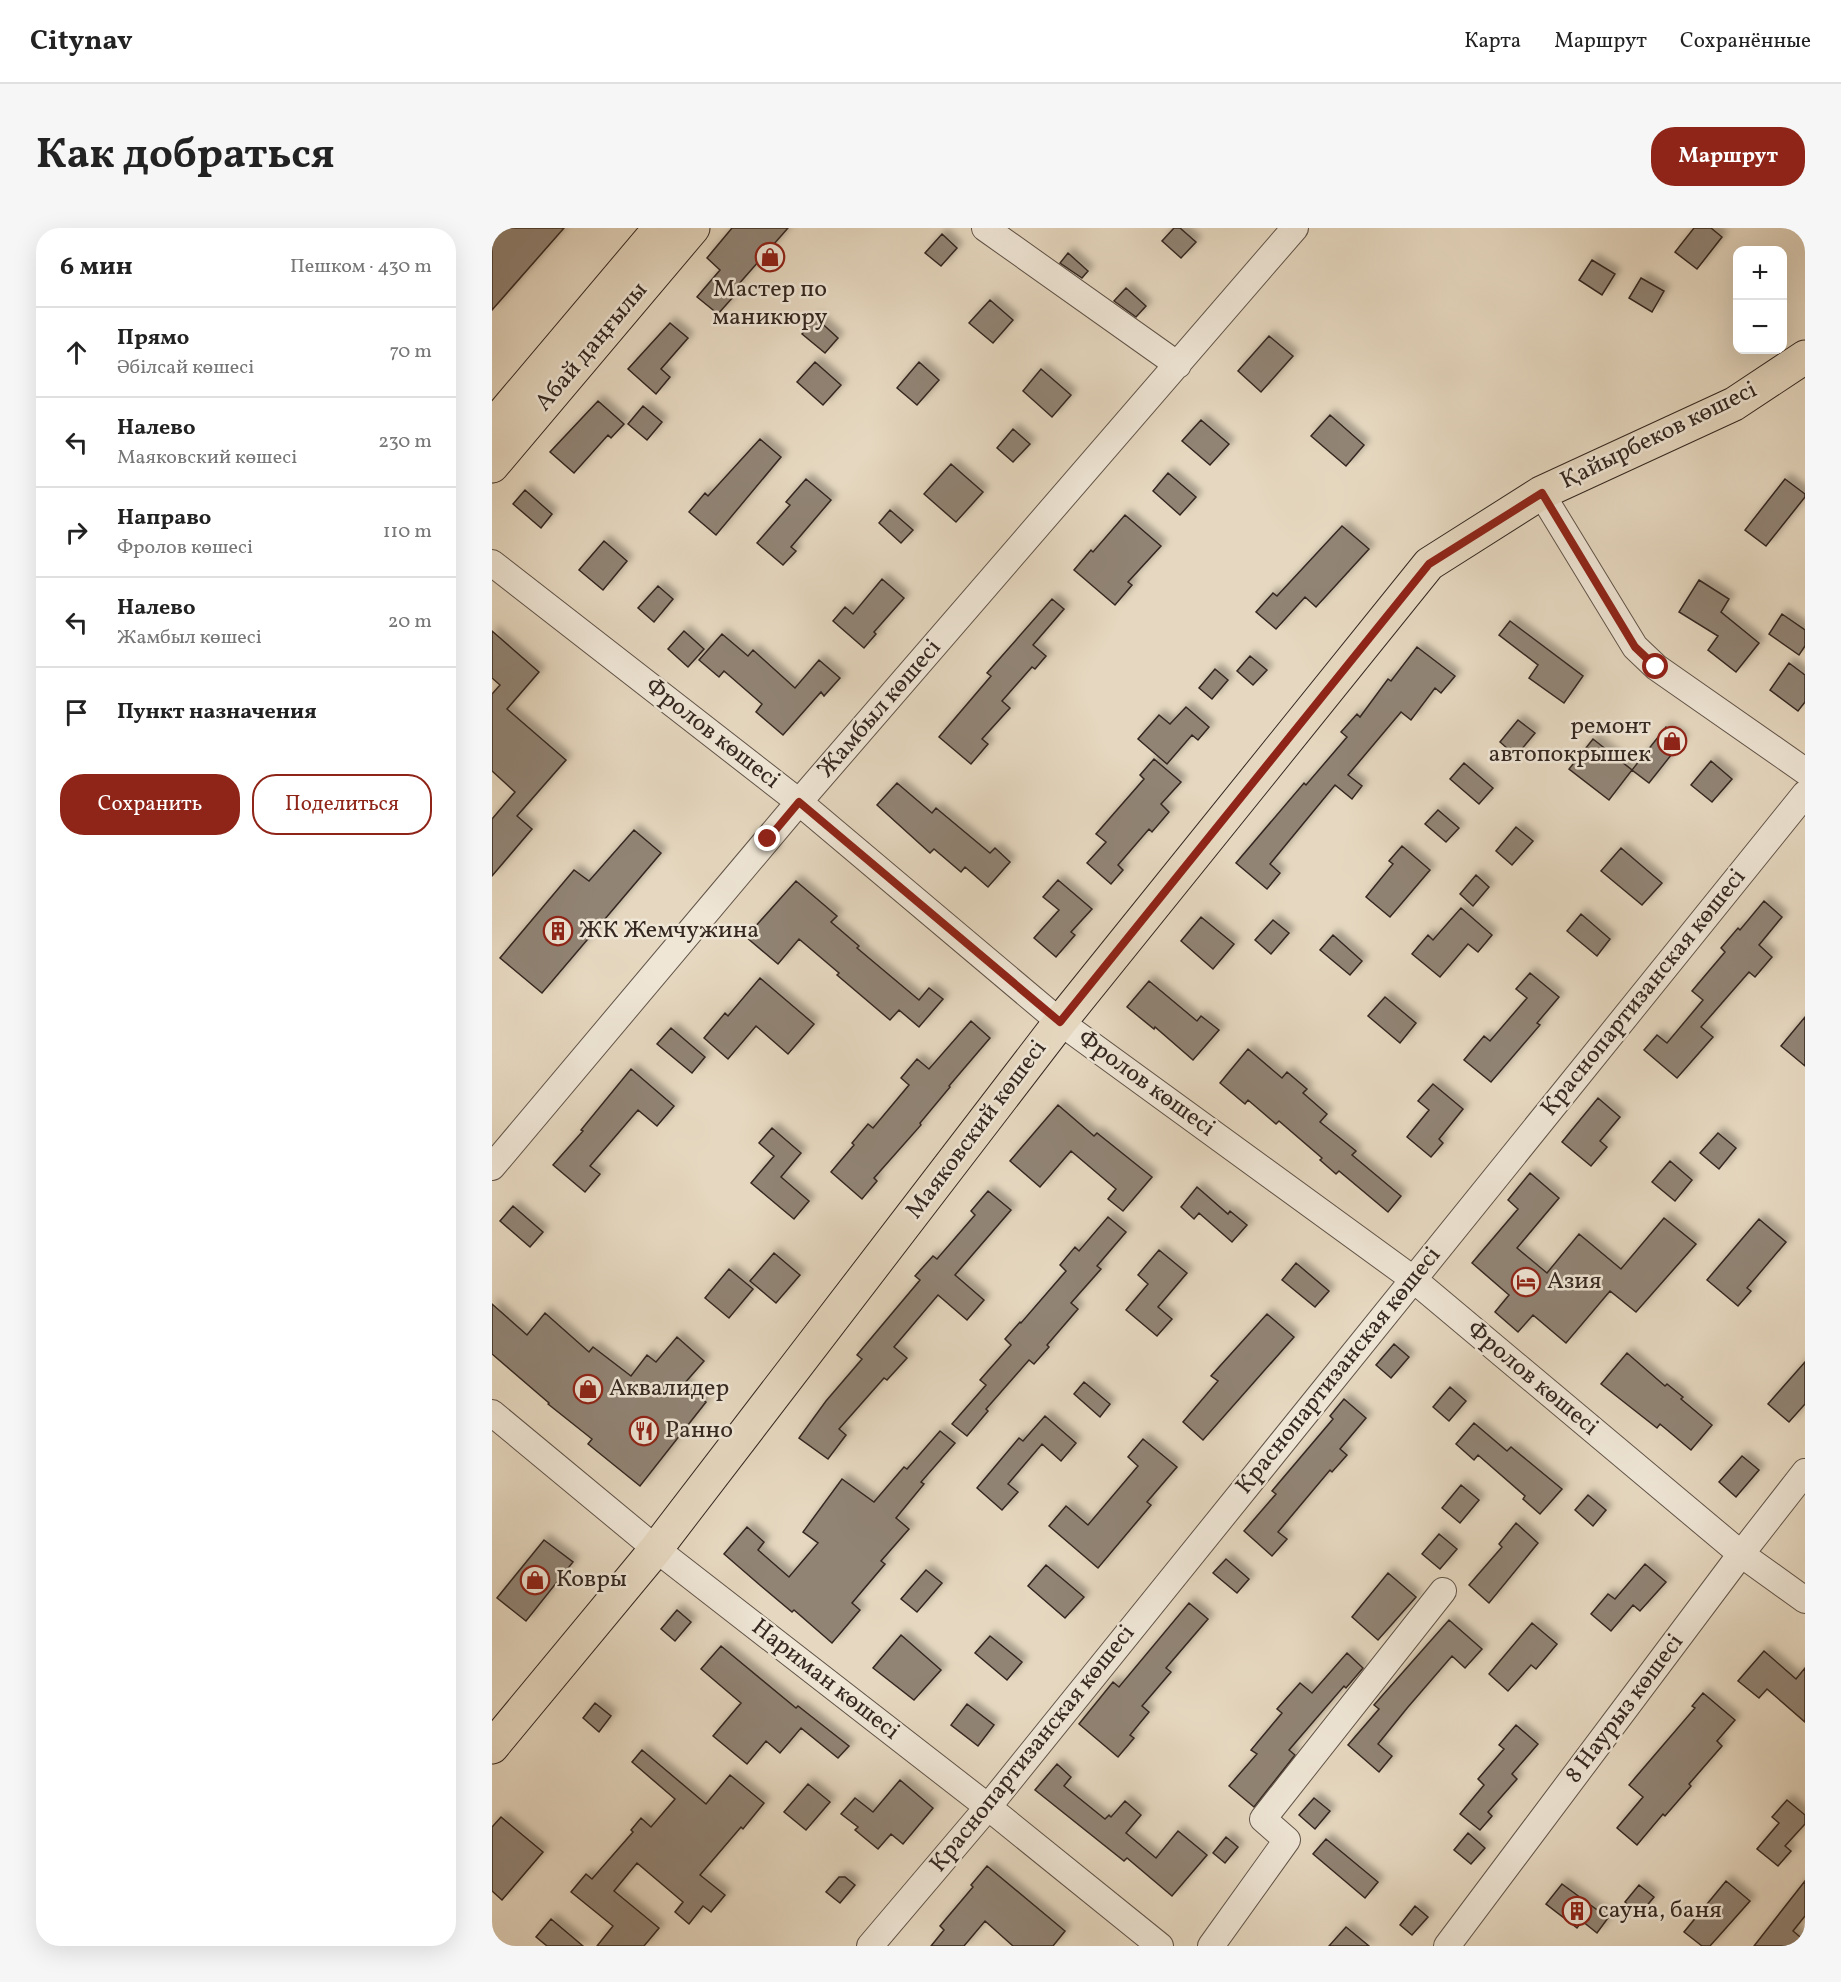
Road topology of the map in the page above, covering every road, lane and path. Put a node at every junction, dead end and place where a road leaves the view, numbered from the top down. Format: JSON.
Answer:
{"nodes":[{"id":1,"x":660,"y":228,"type":"edge"},
{"id":2,"x":693,"y":228,"type":"edge"},
{"id":3,"x":985,"y":228,"type":"edge"},
{"id":4,"x":1295,"y":228,"type":"edge"},
{"id":5,"x":1805,"y":357,"type":"edge"},
{"id":6,"x":1178,"y":365,"type":"junction"},
{"id":7,"x":492,"y":427,"type":"edge"},
{"id":8,"x":492,"y":466,"type":"edge"},
{"id":9,"x":1542,"y":493,"type":"junction"},
{"id":10,"x":492,"y":563,"type":"edge"},
{"id":11,"x":1805,"y":771,"type":"edge"},
{"id":12,"x":1805,"y":794,"type":"edge"},
{"id":13,"x":799,"y":802,"type":"junction"},
{"id":14,"x":1060,"y":1022,"type":"junction"},
{"id":15,"x":492,"y":1167,"type":"edge"},
{"id":16,"x":1413,"y":1279,"type":"junction"},
{"id":17,"x":492,"y":1413,"type":"edge"},
{"id":18,"x":1805,"y":1472,"type":"edge"},
{"id":19,"x":656,"y":1549,"type":"junction"},
{"id":20,"x":1741,"y":1554,"type":"junction"},
{"id":21,"x":1443,"y":1591,"type":"dead end"},
{"id":22,"x":1805,"y":1600,"type":"edge"},
{"id":23,"x":492,"y":1747,"type":"edge"},
{"id":24,"x":988,"y":1807,"type":"junction"},
{"id":25,"x":870,"y":1946,"type":"edge"},
{"id":26,"x":1160,"y":1946,"type":"edge"},
{"id":27,"x":1211,"y":1946,"type":"edge"},
{"id":28,"x":1447,"y":1946,"type":"edge"}],
"edges":[{"from":1,"to":7,"type":"main road","name":"Абай даңғылы"},
{"from":2,"to":8,"type":"main road","name":"Абай даңғылы"},
{"from":3,"to":6,"type":"street"},
{"from":4,"to":6,"type":"street","name":"Жамбыл көшесі"},
{"from":5,"to":9,"type":"main road","name":"Қайырбеков көшесі"},
{"from":6,"to":13,"type":"street","name":"Жамбыл көшесі"},
{"from":9,"to":11,"type":"street"},
{"from":9,"to":14,"type":"main road","name":"Маяковский көшесі"},
{"from":10,"to":13,"type":"street","name":"Фролов көшесі"},
{"from":12,"to":16,"type":"street","name":"Краснопартизанская көшесі"},
{"from":13,"to":14,"type":"street","name":"Фролов көшесі"},
{"from":13,"to":15,"type":"street","name":"Жамбыл көшесі"},
{"from":14,"to":16,"type":"street","name":"Фролов көшесі"},
{"from":14,"to":19,"type":"main road","name":"Маяковский көшесі"},
{"from":16,"to":20,"type":"street","name":"Фролов көшесі"},
{"from":16,"to":24,"type":"street","name":"Краснопартизанская көшесі"},
{"from":17,"to":19,"type":"street","name":"Нариман көшесі"},
{"from":18,"to":20,"type":"street","name":"8 Наурыз көшесі"},
{"from":19,"to":23,"type":"main road","name":"Маяковский көшесі"},
{"from":19,"to":24,"type":"street","name":"Нариман көшесі"},
{"from":20,"to":22,"type":"street","name":"Фролов көшесі"},
{"from":20,"to":28,"type":"street","name":"8 Наурыз көшесі"},
{"from":21,"to":27,"type":"street"},
{"from":24,"to":25,"type":"street","name":"Краснопартизанская көшесі"},
{"from":24,"to":26,"type":"street","name":"Нариман көшесі"}]}
